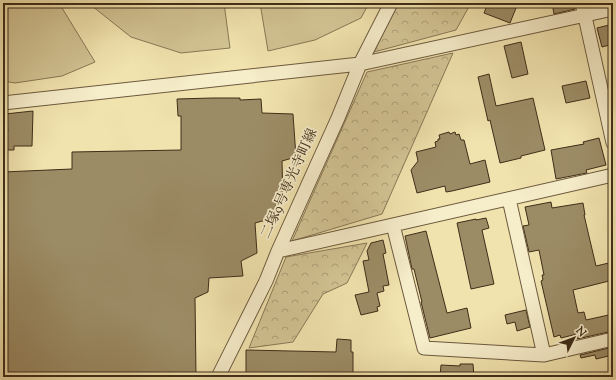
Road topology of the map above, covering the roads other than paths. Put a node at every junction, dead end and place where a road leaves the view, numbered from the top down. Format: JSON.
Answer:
{"nodes":[{"id":1,"x":391,"y":3,"type":"edge"},
{"id":2,"x":583,"y":9,"type":"edge"},
{"id":3,"x":613,"y":9,"type":"edge"},
{"id":4,"x":360,"y":64,"type":"junction"},
{"id":5,"x":3,"y":103,"type":"edge"},
{"id":6,"x":613,"y":143,"type":"edge"},
{"id":7,"x":613,"y":175,"type":"edge"},
{"id":8,"x":509,"y":199,"type":"junction"},
{"id":9,"x":393,"y":225,"type":"junction"},
{"id":10,"x":278,"y":250,"type":"junction"},
{"id":11,"x":613,"y":339,"type":"edge"},
{"id":12,"x":544,"y":355,"type":"junction"},
{"id":13,"x":218,"y":377,"type":"edge"}],
"edges":[{"from":1,"to":4,"type":"street","name":"二塚9号専光寺町線"},
{"from":2,"to":3,"type":"street"},
{"from":2,"to":4,"type":"street"},
{"from":2,"to":6,"type":"street"},
{"from":4,"to":5,"type":"street"},
{"from":4,"to":10,"type":"street","name":"二塚9号専光寺町線"},
{"from":7,"to":8,"type":"street"},
{"from":8,"to":9,"type":"street"},
{"from":8,"to":12,"type":"street"},
{"from":9,"to":10,"type":"street"},
{"from":9,"to":12,"type":"street"},
{"from":10,"to":13,"type":"street","name":"二塚9号専光寺町線"},
{"from":11,"to":12,"type":"street"}]}
